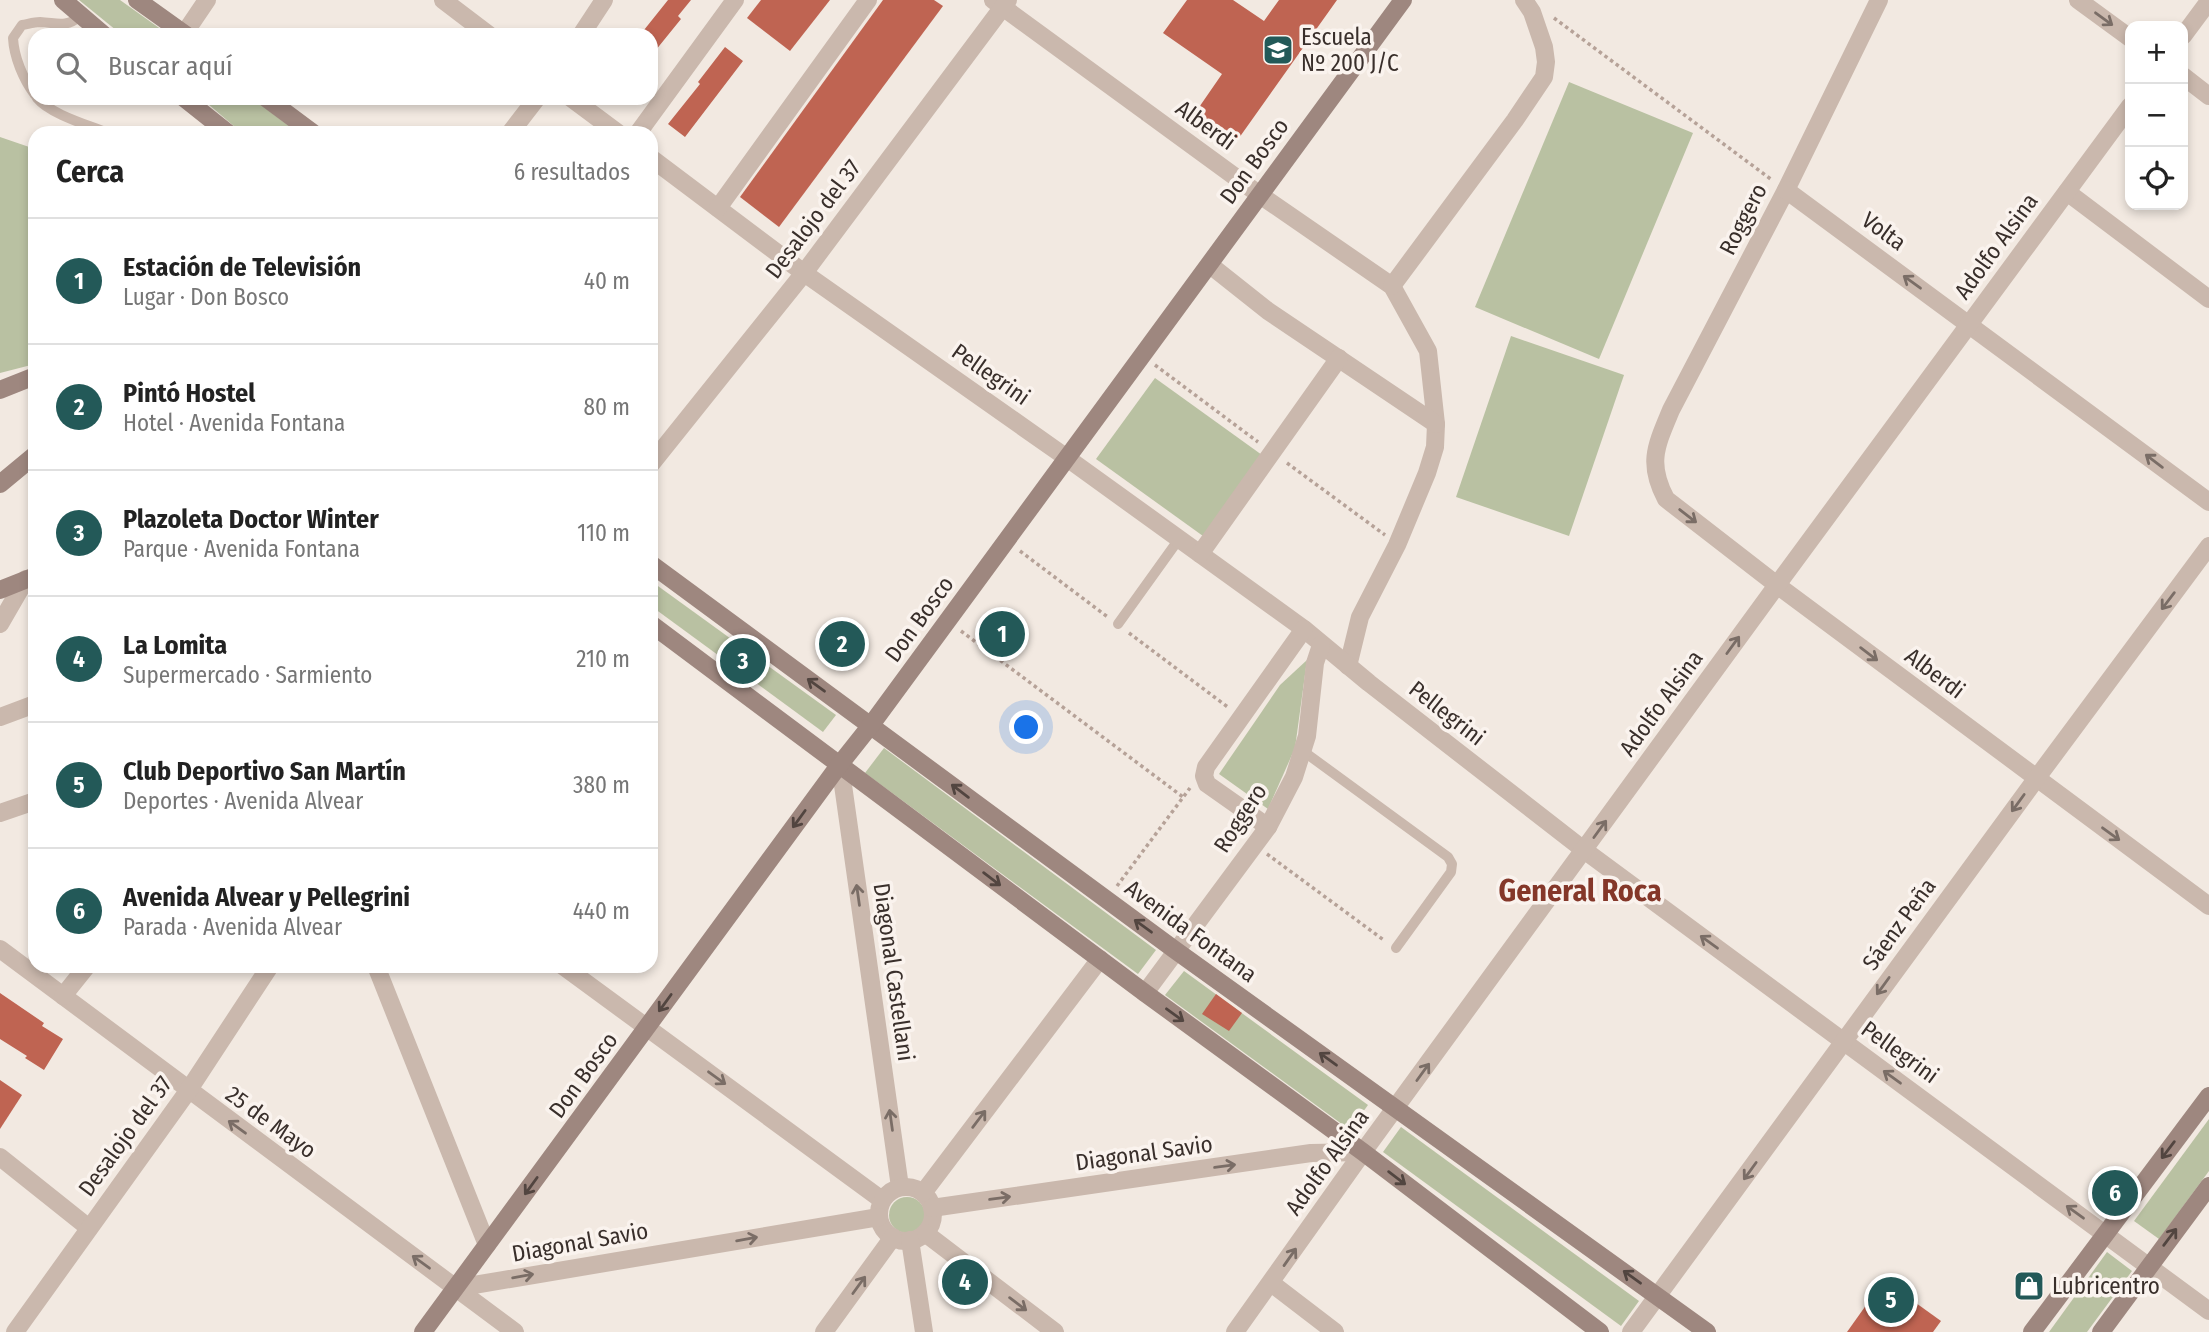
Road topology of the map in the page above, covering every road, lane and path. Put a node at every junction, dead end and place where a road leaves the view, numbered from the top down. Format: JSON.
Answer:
{"nodes":[{"id":1,"x":63,"y":0,"type":"edge"},
{"id":2,"x":137,"y":0,"type":"edge"},
{"id":3,"x":207,"y":0,"type":"edge"},
{"id":4,"x":443,"y":0,"type":"edge"},
{"id":5,"x":604,"y":0,"type":"edge"},
{"id":6,"x":735,"y":0,"type":"edge"},
{"id":7,"x":868,"y":0,"type":"edge"},
{"id":8,"x":1403,"y":0,"type":"edge"},
{"id":9,"x":1524,"y":0,"type":"edge"},
{"id":10,"x":1879,"y":0,"type":"edge"},
{"id":11,"x":2078,"y":0,"type":"edge"},
{"id":12,"x":2209,"y":1,"type":"edge"},
{"id":13,"x":1001,"y":2,"type":"edge"},
{"id":14,"x":81,"y":16,"type":"junction"},
{"id":15,"x":1551,"y":16,"type":"dead end"},
{"id":16,"x":96,"y":28,"type":"edge"},
{"id":17,"x":177,"y":28,"type":"edge"},
{"id":18,"x":189,"y":28,"type":"edge"},
{"id":19,"x":480,"y":28,"type":"edge"},
{"id":20,"x":585,"y":28,"type":"edge"},
{"id":21,"x":2188,"y":29,"type":"edge"},
{"id":22,"x":2125,"y":34,"type":"edge"},
{"id":23,"x":2188,"y":80,"type":"edge"},
{"id":24,"x":28,"y":84,"type":"edge"},
{"id":25,"x":2209,"y":96,"type":"edge"},
{"id":26,"x":45,"y":105,"type":"edge"},
{"id":27,"x":193,"y":105,"type":"edge"},
{"id":28,"x":275,"y":105,"type":"edge"},
{"id":29,"x":532,"y":105,"type":"edge"},
{"id":30,"x":580,"y":105,"type":"edge"},
{"id":31,"x":2125,"y":113,"type":"edge"},
{"id":32,"x":91,"y":126,"type":"edge"},
{"id":33,"x":219,"y":126,"type":"edge"},
{"id":34,"x":304,"y":126,"type":"edge"},
{"id":35,"x":515,"y":126,"type":"edge"},
{"id":36,"x":609,"y":126,"type":"edge"},
{"id":37,"x":643,"y":126,"type":"edge"},
{"id":38,"x":658,"y":163,"type":"edge"},
{"id":39,"x":1786,"y":190,"type":"junction"},
{"id":40,"x":2067,"y":192,"type":"junction"},
{"id":41,"x":1259,"y":195,"type":"junction"},
{"id":42,"x":718,"y":208,"type":"junction"},
{"id":43,"x":1210,"y":265,"type":"junction"},
{"id":44,"x":804,"y":273,"type":"junction"},
{"id":45,"x":1392,"y":286,"type":"junction"},
{"id":46,"x":2209,"y":299,"type":"edge"},
{"id":47,"x":1969,"y":324,"type":"junction"},
{"id":48,"x":1339,"y":358,"type":"junction"},
{"id":49,"x":28,"y":379,"type":"edge"},
{"id":50,"x":0,"y":390,"type":"edge"},
{"id":51,"x":1436,"y":424,"type":"junction"},
{"id":52,"x":658,"y":455,"type":"edge"},
{"id":53,"x":1067,"y":458,"type":"junction"},
{"id":54,"x":28,"y":462,"type":"edge"},
{"id":55,"x":1654,"y":462,"type":"joint"},
{"id":56,"x":0,"y":484,"type":"edge"},
{"id":57,"x":2209,"y":502,"type":"edge"},
{"id":58,"x":1179,"y":539,"type":"junction"},
{"id":59,"x":2209,"y":546,"type":"edge"},
{"id":60,"x":1200,"y":554,"type":"junction"},
{"id":61,"x":658,"y":569,"type":"edge"},
{"id":62,"x":28,"y":579,"type":"edge"},
{"id":63,"x":28,"y":581,"type":"edge"},
{"id":64,"x":1777,"y":585,"type":"junction"},
{"id":65,"x":0,"y":590,"type":"edge"},
{"id":66,"x":948,"y":621,"type":"junction"},
{"id":67,"x":0,"y":624,"type":"edge"},
{"id":68,"x":1118,"y":624,"type":"dead end"},
{"id":69,"x":658,"y":629,"type":"edge"},
{"id":70,"x":1304,"y":629,"type":"junction"},
{"id":71,"x":1321,"y":645,"type":"junction"},
{"id":72,"x":1348,"y":666,"type":"junction"},
{"id":73,"x":28,"y":707,"type":"edge"},
{"id":74,"x":0,"y":717,"type":"edge"},
{"id":75,"x":871,"y":725,"type":"junction"},
{"id":76,"x":1303,"y":751,"type":"junction"},
{"id":77,"x":840,"y":764,"type":"junction"},
{"id":78,"x":1205,"y":771,"type":"junction"},
{"id":79,"x":2036,"y":779,"type":"junction"},
{"id":80,"x":1183,"y":797,"type":"junction"},
{"id":81,"x":28,"y":803,"type":"edge"},
{"id":82,"x":0,"y":813,"type":"edge"},
{"id":83,"x":1268,"y":827,"type":"junction"},
{"id":84,"x":1254,"y":845,"type":"junction"},
{"id":85,"x":1584,"y":850,"type":"junction"},
{"id":86,"x":1107,"y":900,"type":"junction"},
{"id":87,"x":2209,"y":906,"type":"edge"},
{"id":88,"x":1396,"y":948,"type":"joint"},
{"id":89,"x":0,"y":949,"type":"edge"},
{"id":90,"x":1175,"y":950,"type":"junction"},
{"id":91,"x":1100,"y":959,"type":"junction"},
{"id":92,"x":28,"y":970,"type":"edge"},
{"id":93,"x":32,"y":973,"type":"edge"},
{"id":94,"x":81,"y":973,"type":"edge"},
{"id":95,"x":266,"y":973,"type":"edge"},
{"id":96,"x":379,"y":973,"type":"edge"},
{"id":97,"x":573,"y":973,"type":"edge"},
{"id":98,"x":1144,"y":993,"type":"junction"},
{"id":99,"x":63,"y":996,"type":"junction"},
{"id":100,"x":648,"y":1028,"type":"junction"},
{"id":101,"x":1844,"y":1041,"type":"junction"},
{"id":102,"x":188,"y":1091,"type":"junction"},
{"id":103,"x":2209,"y":1096,"type":"edge"},
{"id":104,"x":1396,"y":1108,"type":"junction"},
{"id":105,"x":1363,"y":1152,"type":"junction"},
{"id":106,"x":0,"y":1157,"type":"edge"},
{"id":107,"x":2209,"y":1186,"type":"edge"},
{"id":108,"x":900,"y":1188,"type":"junction"},
{"id":109,"x":928,"y":1200,"type":"junction"},
{"id":110,"x":881,"y":1208,"type":"junction"},
{"id":111,"x":89,"y":1228,"type":"junction"},
{"id":112,"x":2105,"y":1234,"type":"junction"},
{"id":113,"x":909,"y":1237,"type":"junction"},
{"id":114,"x":487,"y":1245,"type":"junction"},
{"id":115,"x":2148,"y":1266,"type":"junction"},
{"id":116,"x":1271,"y":1283,"type":"junction"},
{"id":117,"x":456,"y":1288,"type":"junction"},
{"id":118,"x":1658,"y":1296,"type":"junction"},
{"id":119,"x":2209,"y":1311,"type":"edge"},
{"id":120,"x":15,"y":1332,"type":"edge"},
{"id":121,"x":423,"y":1332,"type":"edge"},
{"id":122,"x":515,"y":1332,"type":"edge"},
{"id":123,"x":824,"y":1332,"type":"edge"},
{"id":124,"x":924,"y":1332,"type":"edge"},
{"id":125,"x":1055,"y":1332,"type":"edge"},
{"id":126,"x":1235,"y":1332,"type":"edge"},
{"id":127,"x":1335,"y":1332,"type":"edge"},
{"id":128,"x":1600,"y":1332,"type":"edge"},
{"id":129,"x":1631,"y":1332,"type":"edge"},
{"id":130,"x":1707,"y":1332,"type":"edge"},
{"id":131,"x":2032,"y":1332,"type":"edge"},
{"id":132,"x":2101,"y":1332,"type":"edge"}],
"edges":[{"from":1,"to":14,"type":"street"},
{"from":2,"to":17,"type":"street"},
{"from":3,"to":18,"type":"street"},
{"from":4,"to":19,"type":"street"},
{"from":5,"to":20,"type":"street"},
{"from":6,"to":37,"type":"street"},
{"from":7,"to":42,"type":"street"},
{"from":8,"to":41,"type":"street","name":"Don Bosco"},
{"from":9,"to":45,"type":"street"},
{"from":10,"to":39,"type":"street","name":"Roggero"},
{"from":11,"to":22,"type":"street","one_way":true},
{"from":12,"to":21,"type":"street"},
{"from":13,"to":41,"type":"street","name":"Alberdi"},
{"from":13,"to":44,"type":"street","name":"Desalojo del 37"},
{"from":14,"to":16,"type":"street"},
{"from":14,"to":24,"type":"lane"},
{"from":15,"to":39,"type":"path"},
{"from":23,"to":25,"type":"street"},
{"from":26,"to":32,"type":"lane"},
{"from":27,"to":33,"type":"street"},
{"from":28,"to":34,"type":"street"},
{"from":29,"to":35,"type":"street"},
{"from":30,"to":36,"type":"street"},
{"from":31,"to":40,"type":"street","name":"Adolfo Alsina"},
{"from":38,"to":42,"type":"street","name":"Pellegrini"},
{"from":47,"to":39,"type":"street","name":"Volta","one_way":true},
{"from":39,"to":55,"type":"street","name":"Roggero"},
{"from":40,"to":46,"type":"street"},
{"from":40,"to":47,"type":"street","name":"Adolfo Alsina"},
{"from":41,"to":43,"type":"street","name":"Don Bosco"},
{"from":41,"to":45,"type":"street","name":"Alberdi"},
{"from":42,"to":44,"type":"street","name":"Pellegrini"},
{"from":43,"to":48,"type":"street"},
{"from":43,"to":53,"type":"street","name":"Don Bosco"},
{"from":44,"to":52,"type":"street","name":"Desalojo del 37"},
{"from":44,"to":53,"type":"street","name":"Pellegrini"},
{"from":45,"to":51,"type":"street"},
{"from":57,"to":47,"type":"street","name":"Volta","one_way":true},
{"from":47,"to":64,"type":"street","name":"Adolfo Alsina"},
{"from":48,"to":51,"type":"street"},
{"from":48,"to":60,"type":"street"},
{"from":49,"to":50,"type":"street"},
{"from":51,"to":72,"type":"street"},
{"from":53,"to":58,"type":"street","name":"Pellegrini"},
{"from":53,"to":66,"type":"street","name":"Don Bosco"},
{"from":54,"to":56,"type":"street"},
{"from":55,"to":64,"type":"street","name":"Alberdi","one_way":true},
{"from":58,"to":60,"type":"street","name":"Pellegrini"},
{"from":58,"to":68,"type":"lane"},
{"from":59,"to":79,"type":"street","name":"Sáenz Peña","one_way":true},
{"from":60,"to":70,"type":"street","name":"Pellegrini"},
{"from":75,"to":61,"type":"street","name":"Avenida Fontana","one_way":true},
{"from":62,"to":65,"type":"street"},
{"from":63,"to":67,"type":"street"},
{"from":64,"to":79,"type":"street","name":"Alberdi","one_way":true},
{"from":85,"to":64,"type":"street","name":"Adolfo Alsina","one_way":true},
{"from":66,"to":75,"type":"street","name":"Don Bosco"},
{"from":66,"to":80,"type":"path"},
{"from":69,"to":77,"type":"street"},
{"from":70,"to":71,"type":"street","name":"Pellegrini"},
{"from":70,"to":78,"type":"street"},
{"from":71,"to":72,"type":"street","name":"Pellegrini"},
{"from":71,"to":76,"type":"street","name":"Roggero"},
{"from":72,"to":85,"type":"street","name":"Pellegrini"},
{"from":73,"to":74,"type":"street"},
{"from":75,"to":77,"type":"street","name":"Don Bosco"},
{"from":86,"to":75,"type":"street","name":"Avenida Fontana","one_way":true},
{"from":76,"to":83,"type":"street","name":"Roggero"},
{"from":76,"to":88,"type":"lane"},
{"from":77,"to":91,"type":"street","one_way":true},
{"from":77,"to":100,"type":"street","name":"Don Bosco","one_way":true},
{"from":108,"to":77,"type":"street","name":"Diagonal Castellani","one_way":true},
{"from":78,"to":80,"type":"path"},
{"from":78,"to":83,"type":"street"},
{"from":79,"to":87,"type":"street","name":"Alberdi","one_way":true},
{"from":79,"to":101,"type":"street","name":"Sáenz Peña","one_way":true},
{"from":80,"to":86,"type":"path"},
{"from":81,"to":82,"type":"street"},
{"from":83,"to":84,"type":"street","name":"Roggero"},
{"from":84,"to":88,"type":"path"},
{"from":84,"to":90,"type":"street","name":"Roggero"},
{"from":101,"to":85,"type":"street","name":"Pellegrini","one_way":true},
{"from":104,"to":85,"type":"street","name":"Adolfo Alsina","one_way":true},
{"from":90,"to":86,"type":"street","name":"Avenida Fontana","one_way":true},
{"from":89,"to":92,"type":"street","name":"25 de Mayo"},
{"from":90,"to":98,"type":"street","name":"Roggero"},
{"from":104,"to":90,"type":"street","name":"Avenida Fontana","one_way":true},
{"from":91,"to":98,"type":"street"},
{"from":109,"to":91,"type":"street","one_way":true},
{"from":93,"to":99,"type":"street","name":"25 de Mayo"},
{"from":94,"to":99,"type":"street"},
{"from":95,"to":102,"type":"street","name":"Desalojo del 37"},
{"from":96,"to":114,"type":"street"},
{"from":97,"to":100,"type":"street"},
{"from":98,"to":105,"type":"street","one_way":true},
{"from":99,"to":102,"type":"street","name":"25 de Mayo"},
{"from":100,"to":110,"type":"street","one_way":true},
{"from":100,"to":114,"type":"street","name":"Don Bosco","one_way":true},
{"from":112,"to":101,"type":"street","name":"Pellegrini","one_way":true},
{"from":101,"to":118,"type":"street","name":"Sáenz Peña","one_way":true},
{"from":102,"to":111,"type":"street","name":"Desalojo del 37"},
{"from":117,"to":102,"type":"street","name":"25 de Mayo","one_way":true},
{"from":103,"to":112,"type":"street","one_way":true},
{"from":104,"to":105,"type":"street","name":"Adolfo Alsina"},
{"from":118,"to":104,"type":"street","name":"Avenida Fontana","one_way":true},
{"from":109,"to":105,"type":"street","name":"Diagonal Savio","one_way":true},
{"from":116,"to":105,"type":"street","name":"Adolfo Alsina","one_way":true},
{"from":105,"to":128,"type":"street","one_way":true},
{"from":106,"to":111,"type":"street"},
{"from":115,"to":107,"type":"street","one_way":true},
{"from":108,"to":109,"type":"street"},
{"from":108,"to":110,"type":"street"},
{"from":109,"to":113,"type":"street"},
{"from":110,"to":113,"type":"street"},
{"from":117,"to":110,"type":"street","name":"Diagonal Savio","one_way":true},
{"from":111,"to":120,"type":"street","name":"Desalojo del 37"},
{"from":112,"to":115,"type":"street","name":"Pellegrini"},
{"from":112,"to":131,"type":"street"},
{"from":123,"to":113,"type":"street","one_way":true},
{"from":113,"to":124,"type":"street"},
{"from":113,"to":125,"type":"street","one_way":true},
{"from":114,"to":117,"type":"street","name":"Don Bosco"},
{"from":115,"to":119,"type":"street","name":"Pellegrini"},
{"from":115,"to":132,"type":"street"},
{"from":116,"to":126,"type":"street","name":"Adolfo Alsina"},
{"from":116,"to":127,"type":"street"},
{"from":117,"to":121,"type":"street","name":"Don Bosco"},
{"from":117,"to":122,"type":"street","name":"25 de Mayo"},
{"from":118,"to":129,"type":"street","name":"Sáenz Peña"},
{"from":118,"to":130,"type":"street","name":"Avenida Fontana"}]}
